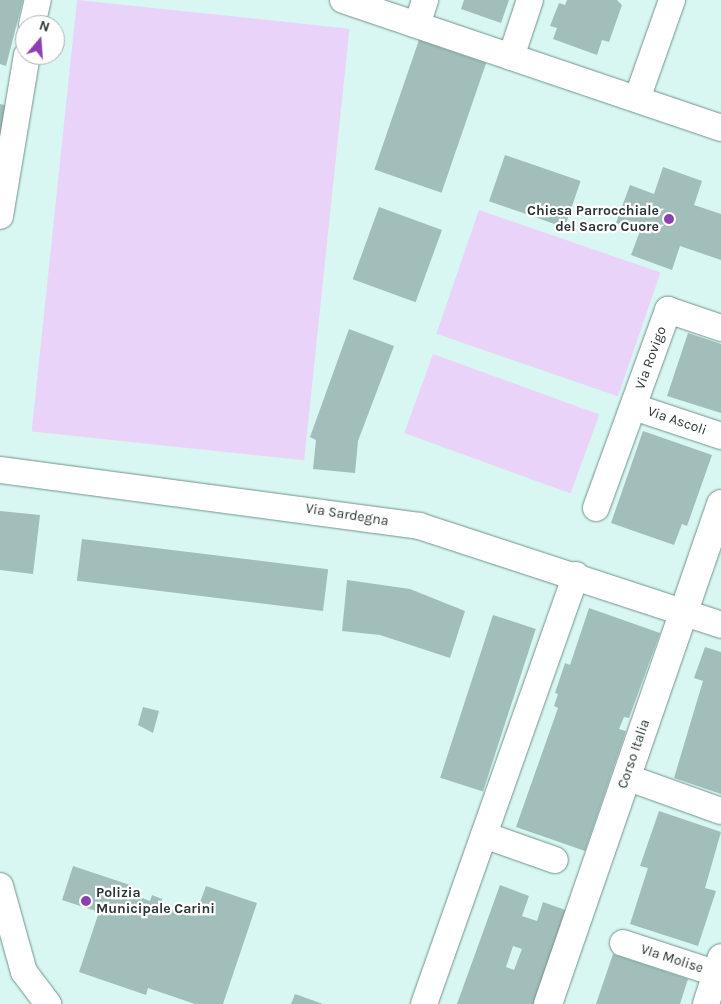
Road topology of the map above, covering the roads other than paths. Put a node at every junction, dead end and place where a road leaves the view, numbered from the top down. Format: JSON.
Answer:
{"nodes":[{"id":1,"x":38,"y":0,"type":"edge"},
{"id":2,"x":343,"y":0,"type":"edge"},
{"id":3,"x":425,"y":0,"type":"edge"},
{"id":4,"x":530,"y":0,"type":"edge"},
{"id":5,"x":672,"y":0,"type":"edge"},
{"id":6,"x":34,"y":15,"type":"edge"},
{"id":7,"x":416,"y":25,"type":"junction"},
{"id":8,"x":510,"y":57,"type":"junction"},
{"id":9,"x":22,"y":65,"type":"edge"},
{"id":10,"x":11,"y":87,"type":"edge"},
{"id":11,"x":636,"y":99,"type":"junction"},
{"id":12,"x":721,"y":128,"type":"edge"},
{"id":13,"x":0,"y":216,"type":"edge"},
{"id":14,"x":721,"y":328,"type":"edge"},
{"id":15,"x":634,"y":407,"type":"junction"},
{"id":16,"x":721,"y":436,"type":"edge"},
{"id":17,"x":0,"y":470,"type":"edge"},
{"id":18,"x":721,"y":504,"type":"edge"},
{"id":19,"x":596,"y":508,"type":"dead end"},
{"id":20,"x":576,"y":575,"type":"junction"},
{"id":21,"x":683,"y":612,"type":"junction"},
{"id":22,"x":721,"y":625,"type":"edge"},
{"id":23,"x":626,"y":777,"type":"junction"},
{"id":24,"x":721,"y":811,"type":"edge"},
{"id":25,"x":484,"y":835,"type":"junction"},
{"id":26,"x":555,"y":860,"type":"dead end"},
{"id":27,"x":0,"y":886,"type":"edge"},
{"id":28,"x":7,"y":939,"type":"edge"},
{"id":29,"x":622,"y":943,"type":"dead end"},
{"id":30,"x":719,"y":968,"type":"edge"},
{"id":31,"x":48,"y":1004,"type":"edge"},
{"id":32,"x":424,"y":1004,"type":"edge"},
{"id":33,"x":548,"y":1004,"type":"edge"},
{"id":34,"x":706,"y":1004,"type":"edge"}],
"edges":[{"from":1,"to":6,"type":"street"},
{"from":2,"to":7,"type":"street"},
{"from":3,"to":7,"type":"street"},
{"from":4,"to":8,"type":"street"},
{"from":5,"to":11,"type":"street"},
{"from":7,"to":8,"type":"street"},
{"from":8,"to":11,"type":"street"},
{"from":9,"to":10,"type":"street"},
{"from":10,"to":13,"type":"street"},
{"from":11,"to":12,"type":"street"},
{"from":14,"to":15,"type":"street","name":"Via Rovigo"},
{"from":15,"to":16,"type":"street","name":"Via Ascoli"},
{"from":15,"to":19,"type":"street","name":"Via Rovigo"},
{"from":17,"to":20,"type":"street","name":"Via Sardegna"},
{"from":18,"to":21,"type":"street","name":"Corso Italia"},
{"from":20,"to":21,"type":"street","name":"Via Sardegna"},
{"from":20,"to":25,"type":"street"},
{"from":21,"to":22,"type":"street","name":"Via Sardegna"},
{"from":21,"to":23,"type":"street","name":"Corso Italia"},
{"from":23,"to":24,"type":"street"},
{"from":23,"to":33,"type":"street","name":"Corso Italia"},
{"from":25,"to":26,"type":"street"},
{"from":25,"to":32,"type":"street"},
{"from":27,"to":28,"type":"street"},
{"from":28,"to":31,"type":"street"},
{"from":29,"to":30,"type":"street","name":"VIa Molise"},
{"from":30,"to":34,"type":"street"}]}
